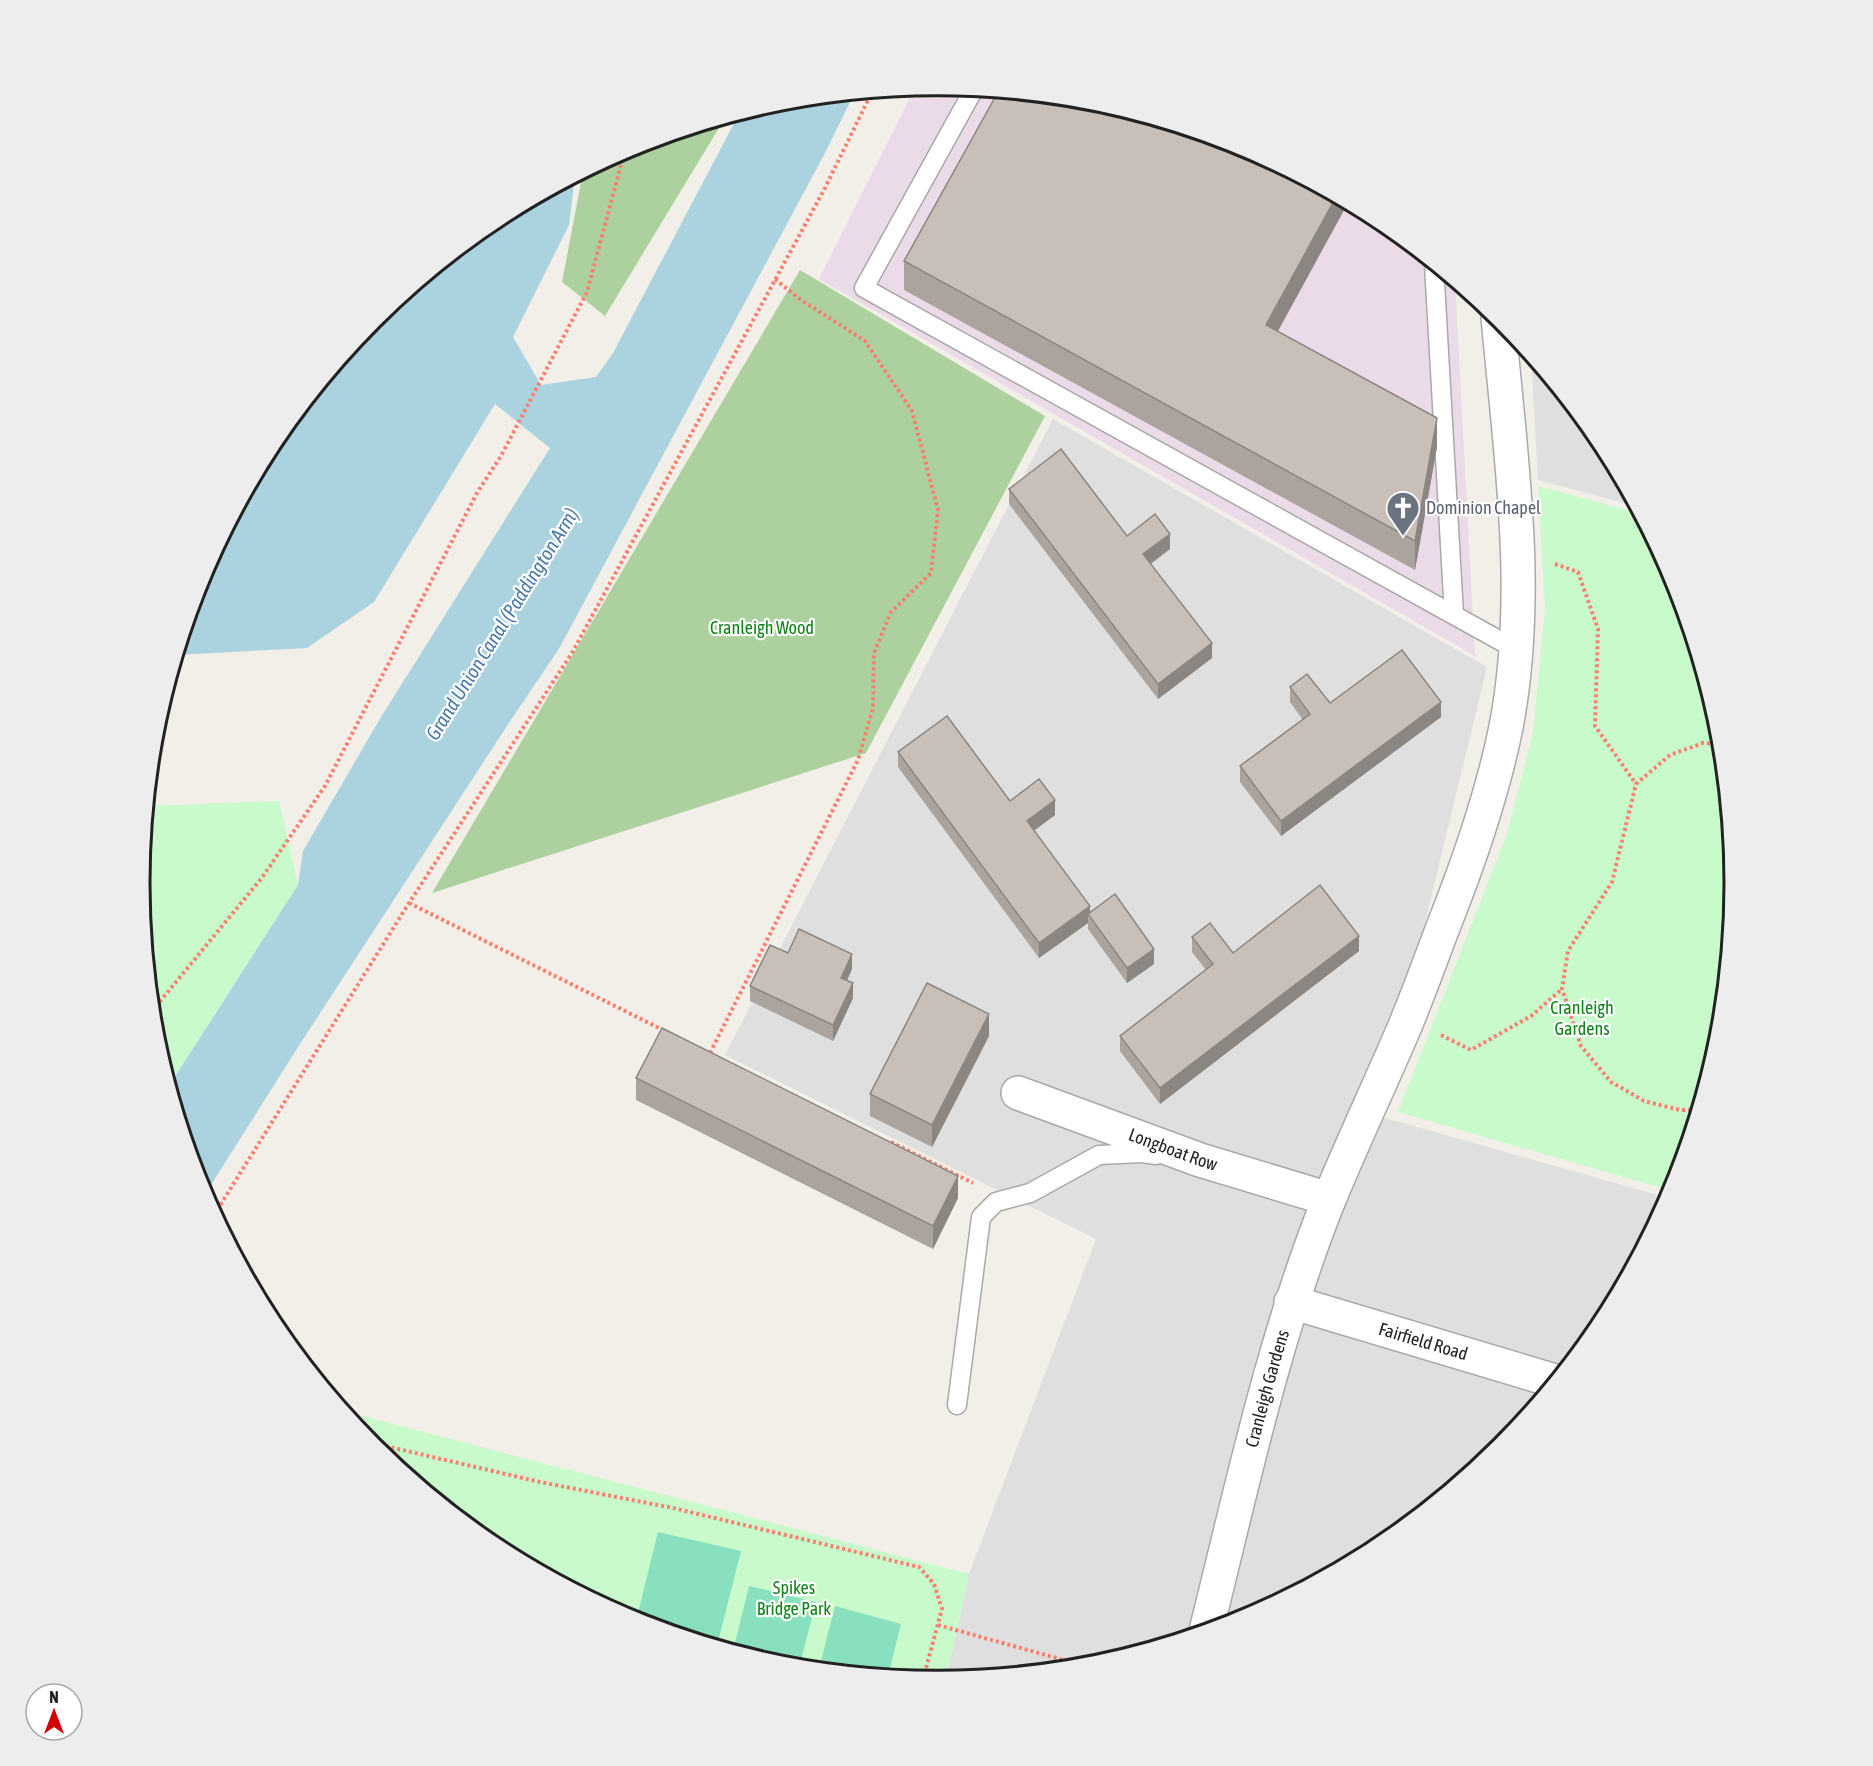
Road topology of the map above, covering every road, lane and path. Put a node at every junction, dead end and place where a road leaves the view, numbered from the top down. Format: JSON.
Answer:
{"nodes":[{"id":1,"x":969,"y":97,"type":"edge"},
{"id":2,"x":868,"y":100,"type":"edge"},
{"id":3,"x":622,"y":162,"type":"edge"},
{"id":4,"x":1435,"y":274,"type":"edge"},
{"id":5,"x":775,"y":279,"type":"junction"},
{"id":6,"x":1500,"y":334,"type":"edge"},
{"id":7,"x":1517,"y":551,"type":"junction"},
{"id":8,"x":1454,"y":615,"type":"junction"},
{"id":9,"x":1515,"y":649,"type":"junction"},
{"id":10,"x":1710,"y":743,"type":"edge"},
{"id":11,"x":1636,"y":784,"type":"junction"},
{"id":12,"x":409,"y":903,"type":"junction"},
{"id":13,"x":1562,"y":989,"type":"junction"},
{"id":14,"x":159,"y":1003,"type":"edge"},
{"id":15,"x":1406,"y":1023,"type":"junction"},
{"id":16,"x":667,"y":1031,"type":"edge"},
{"id":17,"x":720,"y":1058,"type":"edge"},
{"id":18,"x":1018,"y":1093,"type":"dead end"},
{"id":19,"x":1690,"y":1110,"type":"edge"},
{"id":20,"x":889,"y":1141,"type":"edge"},
{"id":21,"x":1200,"y":1160,"type":"junction"},
{"id":22,"x":1005,"y":1199,"type":"junction"},
{"id":23,"x":1329,"y":1199,"type":"junction"},
{"id":24,"x":219,"y":1206,"type":"edge"},
{"id":25,"x":1291,"y":1302,"type":"junction"},
{"id":26,"x":1547,"y":1379,"type":"edge"},
{"id":27,"x":957,"y":1405,"type":"dead end"},
{"id":28,"x":388,"y":1447,"type":"edge"},
{"id":29,"x":1209,"y":1621,"type":"edge"},
{"id":30,"x":938,"y":1625,"type":"junction"},
{"id":31,"x":1061,"y":1660,"type":"edge"},
{"id":32,"x":926,"y":1670,"type":"edge"}],
"edges":[{"from":1,"to":8,"type":"lane"},
{"from":2,"to":5,"type":"path"},
{"from":3,"to":14,"type":"path"},
{"from":4,"to":8,"type":"lane"},
{"from":5,"to":12,"type":"path"},
{"from":5,"to":17,"type":"path"},
{"from":6,"to":7,"type":"street","name":"Cranleigh Gardens"},
{"from":7,"to":9,"type":"street","name":"Cranleigh Gardens"},
{"from":7,"to":11,"type":"path"},
{"from":8,"to":9,"type":"lane"},
{"from":9,"to":15,"type":"street","name":"Cranleigh Gardens"},
{"from":10,"to":11,"type":"path"},
{"from":11,"to":13,"type":"path"},
{"from":12,"to":16,"type":"path"},
{"from":12,"to":24,"type":"path"},
{"from":13,"to":15,"type":"path"},
{"from":13,"to":19,"type":"path"},
{"from":15,"to":23,"type":"street","name":"Cranleigh Gardens"},
{"from":18,"to":21,"type":"street","name":"Longboat Row"},
{"from":20,"to":22,"type":"path"},
{"from":21,"to":22,"type":"lane"},
{"from":21,"to":23,"type":"street","name":"Longboat Row"},
{"from":22,"to":27,"type":"lane"},
{"from":23,"to":25,"type":"street","name":"Cranleigh Gardens"},
{"from":25,"to":26,"type":"street","name":"Fairfield Road"},
{"from":25,"to":29,"type":"street","name":"Cranleigh Gardens"},
{"from":28,"to":30,"type":"path"},
{"from":30,"to":31,"type":"path"},
{"from":30,"to":32,"type":"path"}]}
